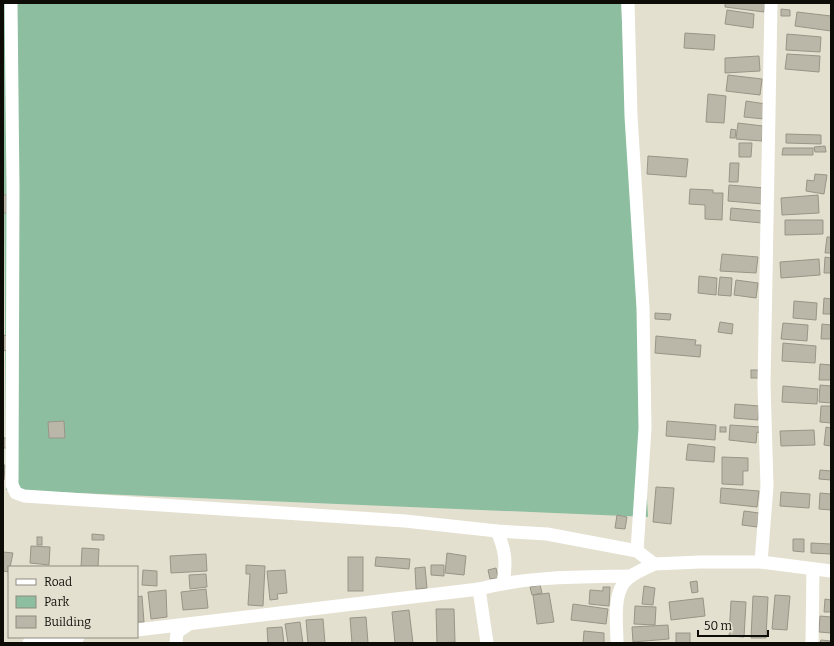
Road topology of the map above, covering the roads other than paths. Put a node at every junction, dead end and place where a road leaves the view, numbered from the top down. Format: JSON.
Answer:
{"nodes":[{"id":1,"x":11,"y":3,"type":"edge"},
{"id":2,"x":628,"y":3,"type":"edge"},
{"id":3,"x":771,"y":3,"type":"edge"},
{"id":4,"x":7,"y":95,"type":"edge"},
{"id":5,"x":8,"y":221,"type":"edge"},
{"id":6,"x":7,"y":328,"type":"edge"},
{"id":7,"x":9,"y":493,"type":"edge"},
{"id":8,"x":497,"y":531,"type":"junction"},
{"id":9,"x":637,"y":551,"type":"junction"},
{"id":10,"x":761,"y":562,"type":"junction"},
{"id":11,"x":654,"y":564,"type":"junction"},
{"id":12,"x":813,"y":570,"type":"junction"},
{"id":13,"x":831,"y":571,"type":"edge"},
{"id":14,"x":631,"y":576,"type":"junction"},
{"id":15,"x":503,"y":582,"type":"junction"},
{"id":16,"x":479,"y":588,"type":"junction"},
{"id":17,"x":189,"y":624,"type":"junction"},
{"id":18,"x":138,"y":630,"type":"edge"},
{"id":19,"x":70,"y":638,"type":"edge"},
{"id":20,"x":29,"y":643,"type":"edge"},
{"id":21,"x":176,"y":643,"type":"edge"},
{"id":22,"x":487,"y":643,"type":"edge"},
{"id":23,"x":617,"y":643,"type":"edge"},
{"id":24,"x":812,"y":643,"type":"edge"}],
"edges":[{"from":1,"to":4,"type":"street"},
{"from":2,"to":9,"type":"street"},
{"from":3,"to":10,"type":"street"},
{"from":4,"to":5,"type":"street"},
{"from":5,"to":6,"type":"street"},
{"from":6,"to":7,"type":"street"},
{"from":7,"to":8,"type":"street"},
{"from":8,"to":9,"type":"street"},
{"from":8,"to":15,"type":"street"},
{"from":9,"to":11,"type":"street"},
{"from":10,"to":11,"type":"street"},
{"from":10,"to":12,"type":"street"},
{"from":11,"to":14,"type":"street"},
{"from":12,"to":13,"type":"street"},
{"from":12,"to":24,"type":"street"},
{"from":14,"to":15,"type":"street"},
{"from":14,"to":23,"type":"street"},
{"from":15,"to":16,"type":"street"},
{"from":16,"to":17,"type":"street"},
{"from":16,"to":22,"type":"street"},
{"from":17,"to":18,"type":"street"},
{"from":17,"to":21,"type":"street"},
{"from":19,"to":20,"type":"street"}]}
